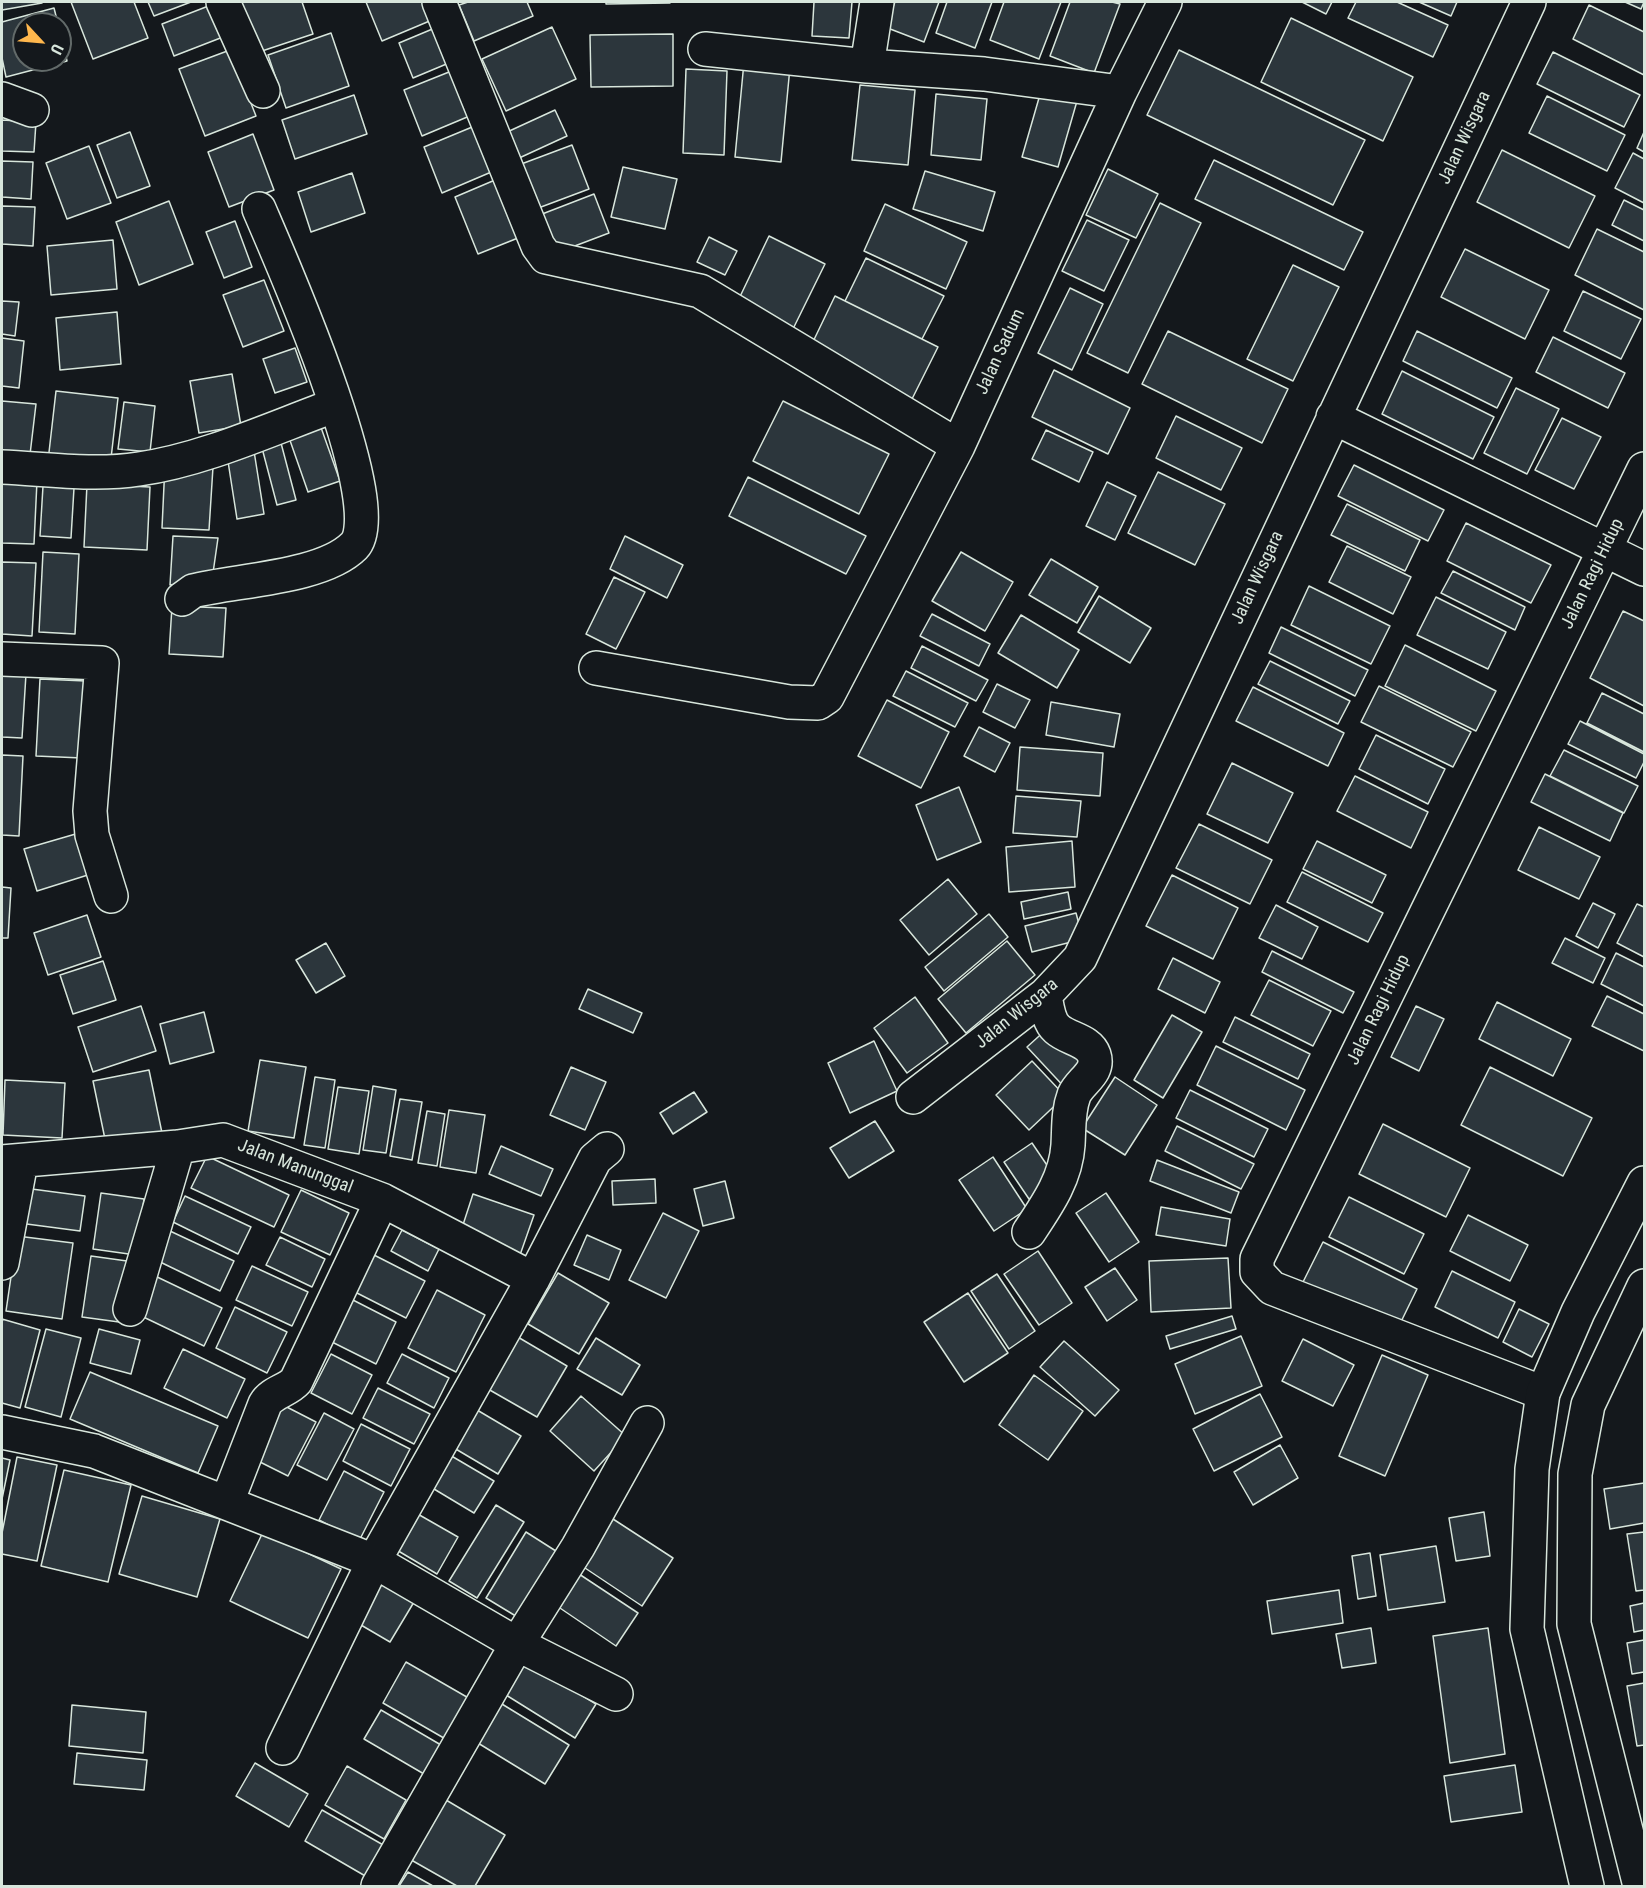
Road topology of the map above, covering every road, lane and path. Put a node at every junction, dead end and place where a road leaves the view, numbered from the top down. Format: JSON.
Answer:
{"nodes":[{"id":1,"x":223,"y":2,"type":"edge"},
{"id":2,"x":439,"y":2,"type":"edge"},
{"id":3,"x":877,"y":2,"type":"edge"},
{"id":4,"x":1165,"y":2,"type":"edge"},
{"id":5,"x":1529,"y":2,"type":"edge"},
{"id":6,"x":705,"y":49,"type":"dead end"},
{"id":7,"x":867,"y":66,"type":"junction"},
{"id":8,"x":263,"y":91,"type":"dead end"},
{"id":9,"x":1120,"y":92,"type":"junction"},
{"id":10,"x":2,"y":99,"type":"edge"},
{"id":11,"x":32,"y":110,"type":"dead end"},
{"id":12,"x":258,"y":209,"type":"dead end"},
{"id":13,"x":336,"y":405,"type":"junction"},
{"id":14,"x":1333,"y":417,"type":"junction"},
{"id":15,"x":958,"y":446,"type":"junction"},
{"id":16,"x":2,"y":467,"type":"edge"},
{"id":17,"x":1644,"y":469,"type":"edge"},
{"id":18,"x":1605,"y":550,"type":"junction"},
{"id":19,"x":1644,"y":569,"type":"edge"},
{"id":20,"x":182,"y":599,"type":"dead end"},
{"id":21,"x":2,"y":659,"type":"edge"},
{"id":22,"x":596,"y":668,"type":"dead end"},
{"id":23,"x":111,"y":896,"type":"dead end"},
{"id":24,"x":1045,"y":995,"type":"junction"},
{"id":25,"x":913,"y":1097,"type":"dead end"},
{"id":26,"x":178,"y":1147,"type":"junction"},
{"id":27,"x":607,"y":1149,"type":"dead end"},
{"id":28,"x":11,"y":1162,"type":"edge"},
{"id":29,"x":1644,"y":1183,"type":"edge"},
{"id":30,"x":382,"y":1200,"type":"junction"},
{"id":31,"x":1029,"y":1232,"type":"dead end"},
{"id":32,"x":2,"y":1263,"type":"edge"},
{"id":33,"x":533,"y":1279,"type":"junction"},
{"id":34,"x":1644,"y":1286,"type":"edge"},
{"id":35,"x":130,"y":1309,"type":"dead end"},
{"id":36,"x":1543,"y":1393,"type":"junction"},
{"id":37,"x":647,"y":1423,"type":"dead end"},
{"id":38,"x":2,"y":1432,"type":"edge"},
{"id":39,"x":227,"y":1502,"type":"junction"},
{"id":40,"x":374,"y":1561,"type":"junction"},
{"id":41,"x":516,"y":1644,"type":"junction"},
{"id":42,"x":616,"y":1694,"type":"dead end"},
{"id":43,"x":283,"y":1748,"type":"dead end"},
{"id":44,"x":378,"y":1887,"type":"edge"},
{"id":45,"x":1587,"y":1887,"type":"edge"},
{"id":46,"x":1640,"y":1887,"type":"edge"}],
"edges":[{"from":1,"to":8,"type":"main road"},
{"from":2,"to":15,"type":"main road"},
{"from":3,"to":7,"type":"main road"},
{"from":4,"to":9,"type":"main road","name":"Jalan Sadum"},
{"from":5,"to":14,"type":"main road","name":"Jalan Wisgara"},
{"from":6,"to":7,"type":"main road"},
{"from":7,"to":9,"type":"main road"},
{"from":9,"to":15,"type":"main road","name":"Jalan Sadum"},
{"from":10,"to":11,"type":"main road"},
{"from":12,"to":13,"type":"main road"},
{"from":13,"to":16,"type":"main road"},
{"from":13,"to":20,"type":"main road"},
{"from":14,"to":18,"type":"main road"},
{"from":14,"to":24,"type":"main road","name":"Jalan Wisgara"},
{"from":15,"to":22,"type":"main road","name":"Jalan Sadum"},
{"from":17,"to":18,"type":"main road","name":"Jalan Ragi Hidup"},
{"from":18,"to":19,"type":"main road"},
{"from":18,"to":36,"type":"main road","name":"Jalan Ragi Hidup"},
{"from":21,"to":23,"type":"main road"},
{"from":24,"to":25,"type":"main road","name":"Jalan Wisgara"},
{"from":24,"to":31,"type":"main road"},
{"from":26,"to":28,"type":"main road","name":"Jalan Manunggal"},
{"from":26,"to":30,"type":"main road","name":"Jalan Manunggal"},
{"from":26,"to":35,"type":"main road"},
{"from":27,"to":33,"type":"main road"},
{"from":28,"to":32,"type":"main road"},
{"from":29,"to":36,"type":"main road"},
{"from":30,"to":33,"type":"main road","name":"Jalan Manunggal"},
{"from":30,"to":39,"type":"main road"},
{"from":33,"to":40,"type":"main road"},
{"from":34,"to":46,"type":"main road"},
{"from":36,"to":45,"type":"main road"},
{"from":37,"to":41,"type":"main road"},
{"from":38,"to":39,"type":"main road"},
{"from":39,"to":40,"type":"main road"},
{"from":40,"to":41,"type":"main road"},
{"from":40,"to":43,"type":"main road"},
{"from":41,"to":42,"type":"main road"},
{"from":41,"to":44,"type":"main road"}]}
